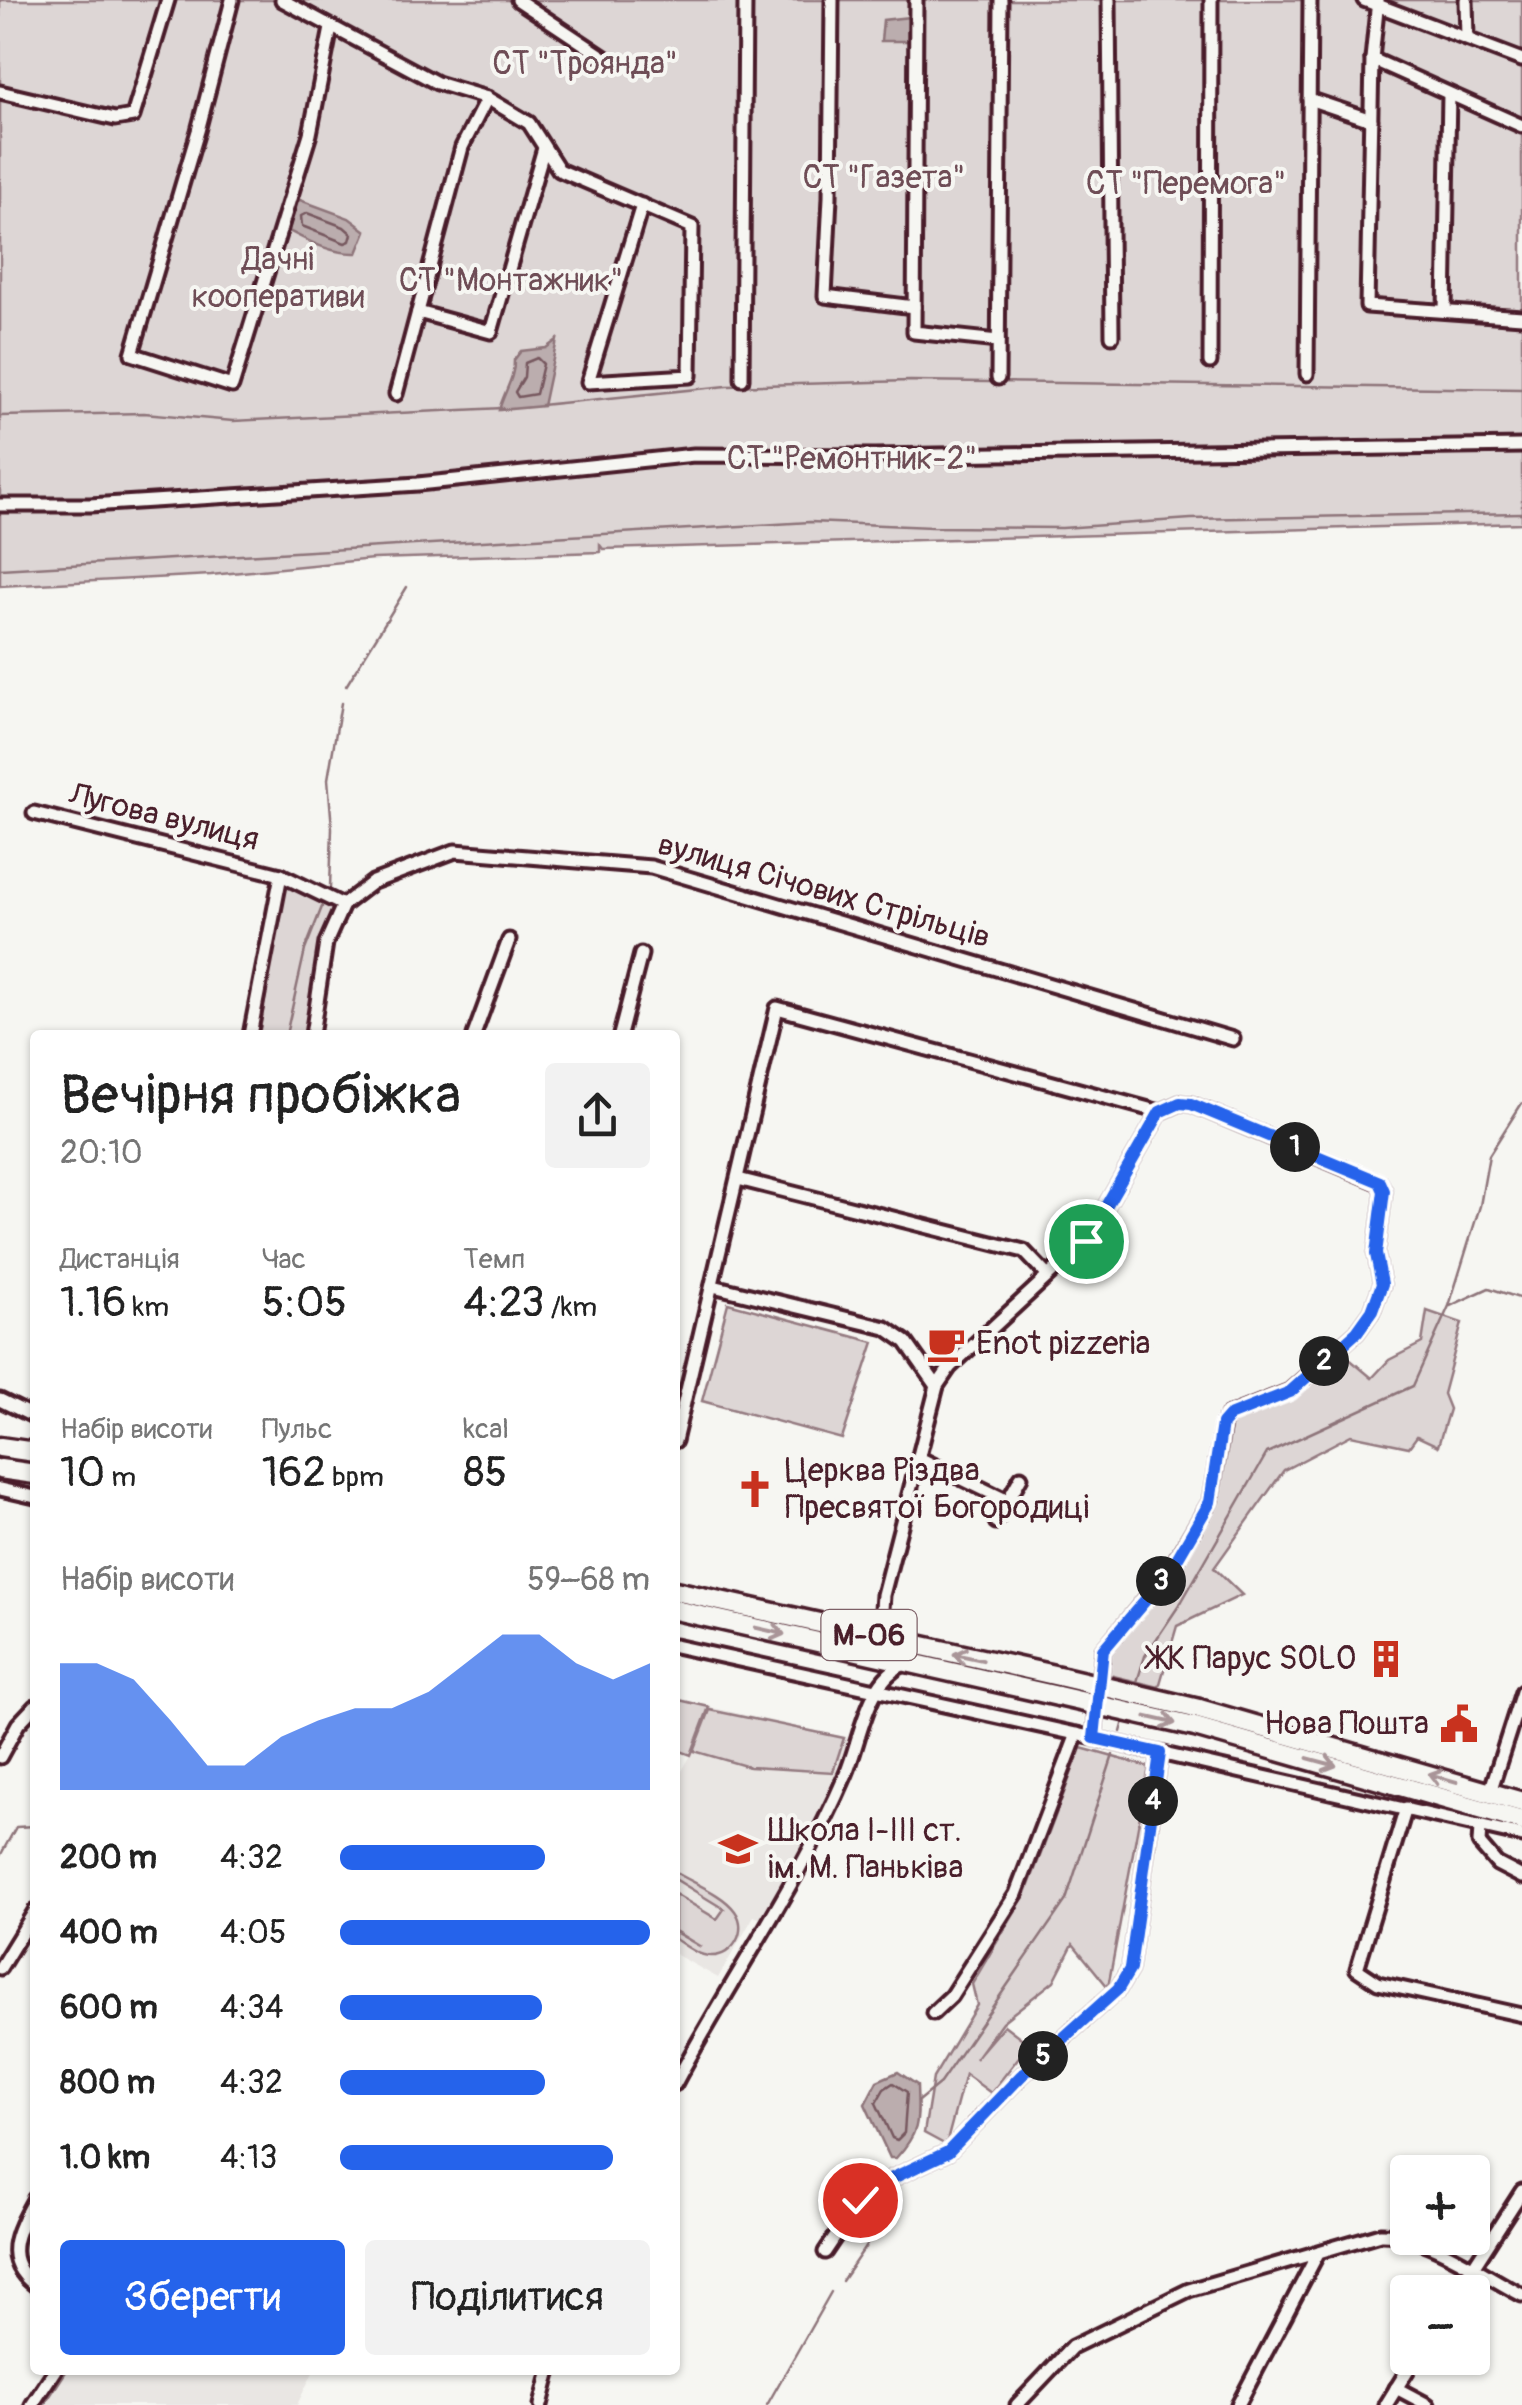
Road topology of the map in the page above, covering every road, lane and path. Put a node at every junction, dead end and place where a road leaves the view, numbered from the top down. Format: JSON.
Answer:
{"nodes":[{"id":1,"x":168,"y":0,"type":"edge"},
{"id":2,"x":232,"y":0,"type":"edge"},
{"id":3,"x":282,"y":0,"type":"edge"},
{"id":4,"x":518,"y":0,"type":"edge"},
{"id":5,"x":745,"y":0,"type":"edge"},
{"id":6,"x":832,"y":0,"type":"edge"},
{"id":7,"x":916,"y":0,"type":"edge"},
{"id":8,"x":1001,"y":0,"type":"edge"},
{"id":9,"x":1109,"y":0,"type":"edge"},
{"id":10,"x":1211,"y":0,"type":"edge"},
{"id":11,"x":1310,"y":0,"type":"edge"},
{"id":12,"x":1364,"y":0,"type":"edge"},
{"id":13,"x":1466,"y":0,"type":"edge"},
{"id":14,"x":1378,"y":3,"type":"edge"},
{"id":15,"x":331,"y":28,"type":"junction"},
{"id":16,"x":1466,"y":38,"type":"junction"},
{"id":17,"x":1372,"y":58,"type":"junction"},
{"id":18,"x":1522,"y":60,"type":"edge"},
{"id":19,"x":614,"y":64,"type":"dead end"},
{"id":20,"x":0,"y":92,"type":"edge"},
{"id":21,"x":1450,"y":94,"type":"junction"},
{"id":22,"x":486,"y":98,"type":"junction"},
{"id":23,"x":1309,"y":99,"type":"junction"},
{"id":24,"x":1371,"y":120,"type":"junction"},
{"id":25,"x":1522,"y":126,"type":"edge"},
{"id":26,"x":544,"y":148,"type":"junction"},
{"id":27,"x":642,"y":205,"type":"junction"},
{"id":28,"x":914,"y":307,"type":"junction"},
{"id":29,"x":418,"y":312,"type":"junction"},
{"id":30,"x":1445,"y":312,"type":"junction"},
{"id":31,"x":1522,"y":316,"type":"edge"},
{"id":32,"x":1112,"y":336,"type":"dead end"},
{"id":33,"x":998,"y":342,"type":"junction"},
{"id":34,"x":1210,"y":362,"type":"dead end"},
{"id":35,"x":1308,"y":374,"type":"dead end"},
{"id":36,"x":998,"y":378,"type":"dead end"},
{"id":37,"x":742,"y":379,"type":"dead end"},
{"id":38,"x":396,"y":394,"type":"dead end"},
{"id":39,"x":1522,"y":446,"type":"edge"},
{"id":40,"x":0,"y":505,"type":"edge"},
{"id":41,"x":34,"y":813,"type":"dead end"},
{"id":42,"x":281,"y":875,"type":"junction"},
{"id":43,"x":343,"y":904,"type":"junction"},
{"id":44,"x":509,"y":940,"type":"dead end"},
{"id":45,"x":641,"y":954,"type":"dead end"},
{"id":46,"x":251,"y":1030,"type":"edge"},
{"id":47,"x":313,"y":1030,"type":"edge"},
{"id":48,"x":476,"y":1030,"type":"edge"},
{"id":49,"x":621,"y":1030,"type":"edge"},
{"id":50,"x":1233,"y":1039,"type":"dead end"},
{"id":51,"x":1160,"y":1112,"type":"junction"},
{"id":52,"x":738,"y":1179,"type":"junction"},
{"id":53,"x":1047,"y":1275,"type":"junction"},
{"id":54,"x":713,"y":1286,"type":"junction"},
{"id":55,"x":937,"y":1386,"type":"junction"},
{"id":56,"x":0,"y":1400,"type":"edge"},
{"id":57,"x":30,"y":1415,"type":"edge"},
{"id":58,"x":680,"y":1421,"type":"edge"},
{"id":59,"x":0,"y":1447,"type":"edge"},
{"id":60,"x":30,"y":1451,"type":"edge"},
{"id":61,"x":919,"y":1458,"type":"junction"},
{"id":62,"x":0,"y":1469,"type":"edge"},
{"id":63,"x":30,"y":1473,"type":"edge"},
{"id":64,"x":1021,"y":1478,"type":"dead end"},
{"id":65,"x":0,"y":1490,"type":"edge"},
{"id":66,"x":30,"y":1496,"type":"edge"},
{"id":67,"x":1008,"y":1501,"type":"junction"},
{"id":68,"x":996,"y":1522,"type":"dead end"},
{"id":69,"x":680,"y":1592,"type":"edge"},
{"id":70,"x":680,"y":1611,"type":"edge"},
{"id":71,"x":876,"y":1645,"type":"junction"},
{"id":72,"x":680,"y":1647,"type":"edge"},
{"id":73,"x":910,"y":1662,"type":"junction"},
{"id":74,"x":888,"y":1673,"type":"junction"},
{"id":75,"x":1061,"y":1687,"type":"junction"},
{"id":76,"x":877,"y":1690,"type":"junction"},
{"id":77,"x":1522,"y":1692,"type":"edge"},
{"id":78,"x":30,"y":1711,"type":"edge"},
{"id":79,"x":1197,"y":1718,"type":"junction"},
{"id":80,"x":1077,"y":1734,"type":"junction"},
{"id":81,"x":1094,"y":1738,"type":"junction"},
{"id":82,"x":1160,"y":1753,"type":"junction"},
{"id":83,"x":0,"y":1757,"type":"edge"},
{"id":84,"x":1490,"y":1792,"type":"junction"},
{"id":85,"x":1522,"y":1802,"type":"edge"},
{"id":86,"x":1406,"y":1808,"type":"junction"},
{"id":87,"x":1522,"y":1821,"type":"edge"},
{"id":88,"x":1480,"y":1828,"type":"junction"},
{"id":89,"x":1522,"y":1836,"type":"edge"},
{"id":90,"x":1522,"y":1877,"type":"edge"},
{"id":91,"x":30,"y":1919,"type":"edge"},
{"id":92,"x":0,"y":1968,"type":"edge"},
{"id":93,"x":933,"y":2013,"type":"dead end"},
{"id":94,"x":1522,"y":2014,"type":"edge"},
{"id":95,"x":680,"y":2075,"type":"edge"},
{"id":96,"x":1522,"y":2191,"type":"edge"},
{"id":97,"x":30,"y":2207,"type":"edge"},
{"id":98,"x":825,"y":2252,"type":"dead end"},
{"id":99,"x":1317,"y":2254,"type":"junction"},
{"id":100,"x":1472,"y":2269,"type":"junction"},
{"id":101,"x":1468,"y":2275,"type":"edge"},
{"id":102,"x":30,"y":2281,"type":"edge"},
{"id":103,"x":1522,"y":2296,"type":"edge"},
{"id":104,"x":52,"y":2375,"type":"edge"},
{"id":105,"x":549,"y":2375,"type":"edge"},
{"id":106,"x":1404,"y":2375,"type":"edge"},
{"id":107,"x":1396,"y":2388,"type":"junction"},
{"id":108,"x":32,"y":2405,"type":"edge"},
{"id":109,"x":541,"y":2405,"type":"edge"},
{"id":110,"x":1017,"y":2405,"type":"edge"},
{"id":111,"x":1238,"y":2405,"type":"edge"},
{"id":112,"x":1386,"y":2405,"type":"edge"},
{"id":113,"x":1428,"y":2405,"type":"edge"}],
"edges":[{"from":1,"to":20,"type":"street"},
{"from":2,"to":15,"type":"street"},
{"from":3,"to":15,"type":"street"},
{"from":4,"to":19,"type":"street"},
{"from":5,"to":37,"type":"street"},
{"from":6,"to":28,"type":"street"},
{"from":7,"to":28,"type":"street"},
{"from":8,"to":33,"type":"street"},
{"from":9,"to":32,"type":"street"},
{"from":10,"to":34,"type":"street"},
{"from":11,"to":23,"type":"street"},
{"from":12,"to":14,"type":"street"},
{"from":13,"to":16,"type":"street"},
{"from":14,"to":16,"type":"street"},
{"from":14,"to":17,"type":"street"},
{"from":15,"to":22,"type":"street"},
{"from":16,"to":18,"type":"street"},
{"from":17,"to":21,"type":"street"},
{"from":17,"to":24,"type":"street"},
{"from":21,"to":25,"type":"street"},
{"from":21,"to":30,"type":"street"},
{"from":22,"to":26,"type":"street"},
{"from":22,"to":29,"type":"street"},
{"from":23,"to":24,"type":"street"},
{"from":23,"to":35,"type":"street"},
{"from":24,"to":30,"type":"street"},
{"from":26,"to":27,"type":"street"},
{"from":26,"to":29,"type":"street"},
{"from":27,"to":27,"type":"street"},
{"from":28,"to":33,"type":"street"},
{"from":29,"to":38,"type":"street"},
{"from":30,"to":31,"type":"street"},
{"from":33,"to":36,"type":"street"},
{"from":39,"to":40,"type":"street"},
{"from":41,"to":42,"type":"street","name":"Лугова вулиця"},
{"from":42,"to":43,"type":"street","name":"Лугова вулиця"},
{"from":42,"to":46,"type":"street","name":"Лугова вулиця"},
{"from":43,"to":47,"type":"street"},
{"from":43,"to":50,"type":"street","name":"вулиця Січових Стрільців"},
{"from":44,"to":48,"type":"street"},
{"from":45,"to":49,"type":"street"},
{"from":51,"to":52,"type":"street"},
{"from":51,"to":53,"type":"street"},
{"from":51,"to":81,"type":"street"},
{"from":52,"to":53,"type":"street"},
{"from":52,"to":54,"type":"street"},
{"from":53,"to":55,"type":"street"},
{"from":54,"to":55,"type":"street"},
{"from":54,"to":58,"type":"street"},
{"from":55,"to":61,"type":"street"},
{"from":56,"to":57,"type":"street"},
{"from":59,"to":60,"type":"highway"},
{"from":61,"to":67,"type":"street"},
{"from":61,"to":71,"type":"street"},
{"from":62,"to":63,"type":"highway"},
{"from":64,"to":67,"type":"street"},
{"from":65,"to":66,"type":"street"},
{"from":67,"to":68,"type":"street"},
{"from":69,"to":71,"type":"highway","number":"М-06"},
{"from":70,"to":71,"type":"highway","number":"М-06","one_way":true},
{"from":71,"to":73,"type":"highway","number":"М-06"},
{"from":71,"to":74,"type":"street"},
{"from":75,"to":71,"type":"highway","number":"М-06","one_way":true},
{"from":72,"to":76,"type":"street"},
{"from":73,"to":74,"type":"street"},
{"from":73,"to":75,"type":"highway","number":"М-06"},
{"from":74,"to":76,"type":"street"},
{"from":75,"to":79,"type":"highway","number":"М-06","bridge":true},
{"from":76,"to":80,"type":"street"},
{"from":76,"to":95,"type":"street"},
{"from":77,"to":84,"type":"street"},
{"from":78,"to":83,"type":"street"},
{"from":84,"to":79,"type":"highway","number":"М-06","one_way":true},
{"from":79,"to":87,"type":"highway","number":"М-06","one_way":true},
{"from":80,"to":81,"type":"street"},
{"from":80,"to":93,"type":"street"},
{"from":81,"to":82,"type":"street"},
{"from":82,"to":86,"type":"street"},
{"from":82,"to":98,"type":"street"},
{"from":84,"to":85,"type":"highway","number":"М-06"},
{"from":86,"to":88,"type":"street"},
{"from":86,"to":94,"type":"street"},
{"from":88,"to":89,"type":"street"},
{"from":88,"to":90,"type":"street"},
{"from":91,"to":92,"type":"street"},
{"from":96,"to":100,"type":"street"},
{"from":97,"to":102,"type":"street"},
{"from":99,"to":100,"type":"street"},
{"from":99,"to":110,"type":"street"},
{"from":99,"to":111,"type":"street"},
{"from":100,"to":101,"type":"street"},
{"from":100,"to":103,"type":"street"},
{"from":104,"to":108,"type":"street"},
{"from":105,"to":109,"type":"street"},
{"from":106,"to":107,"type":"street"},
{"from":107,"to":112,"type":"street"},
{"from":107,"to":113,"type":"street"}]}
